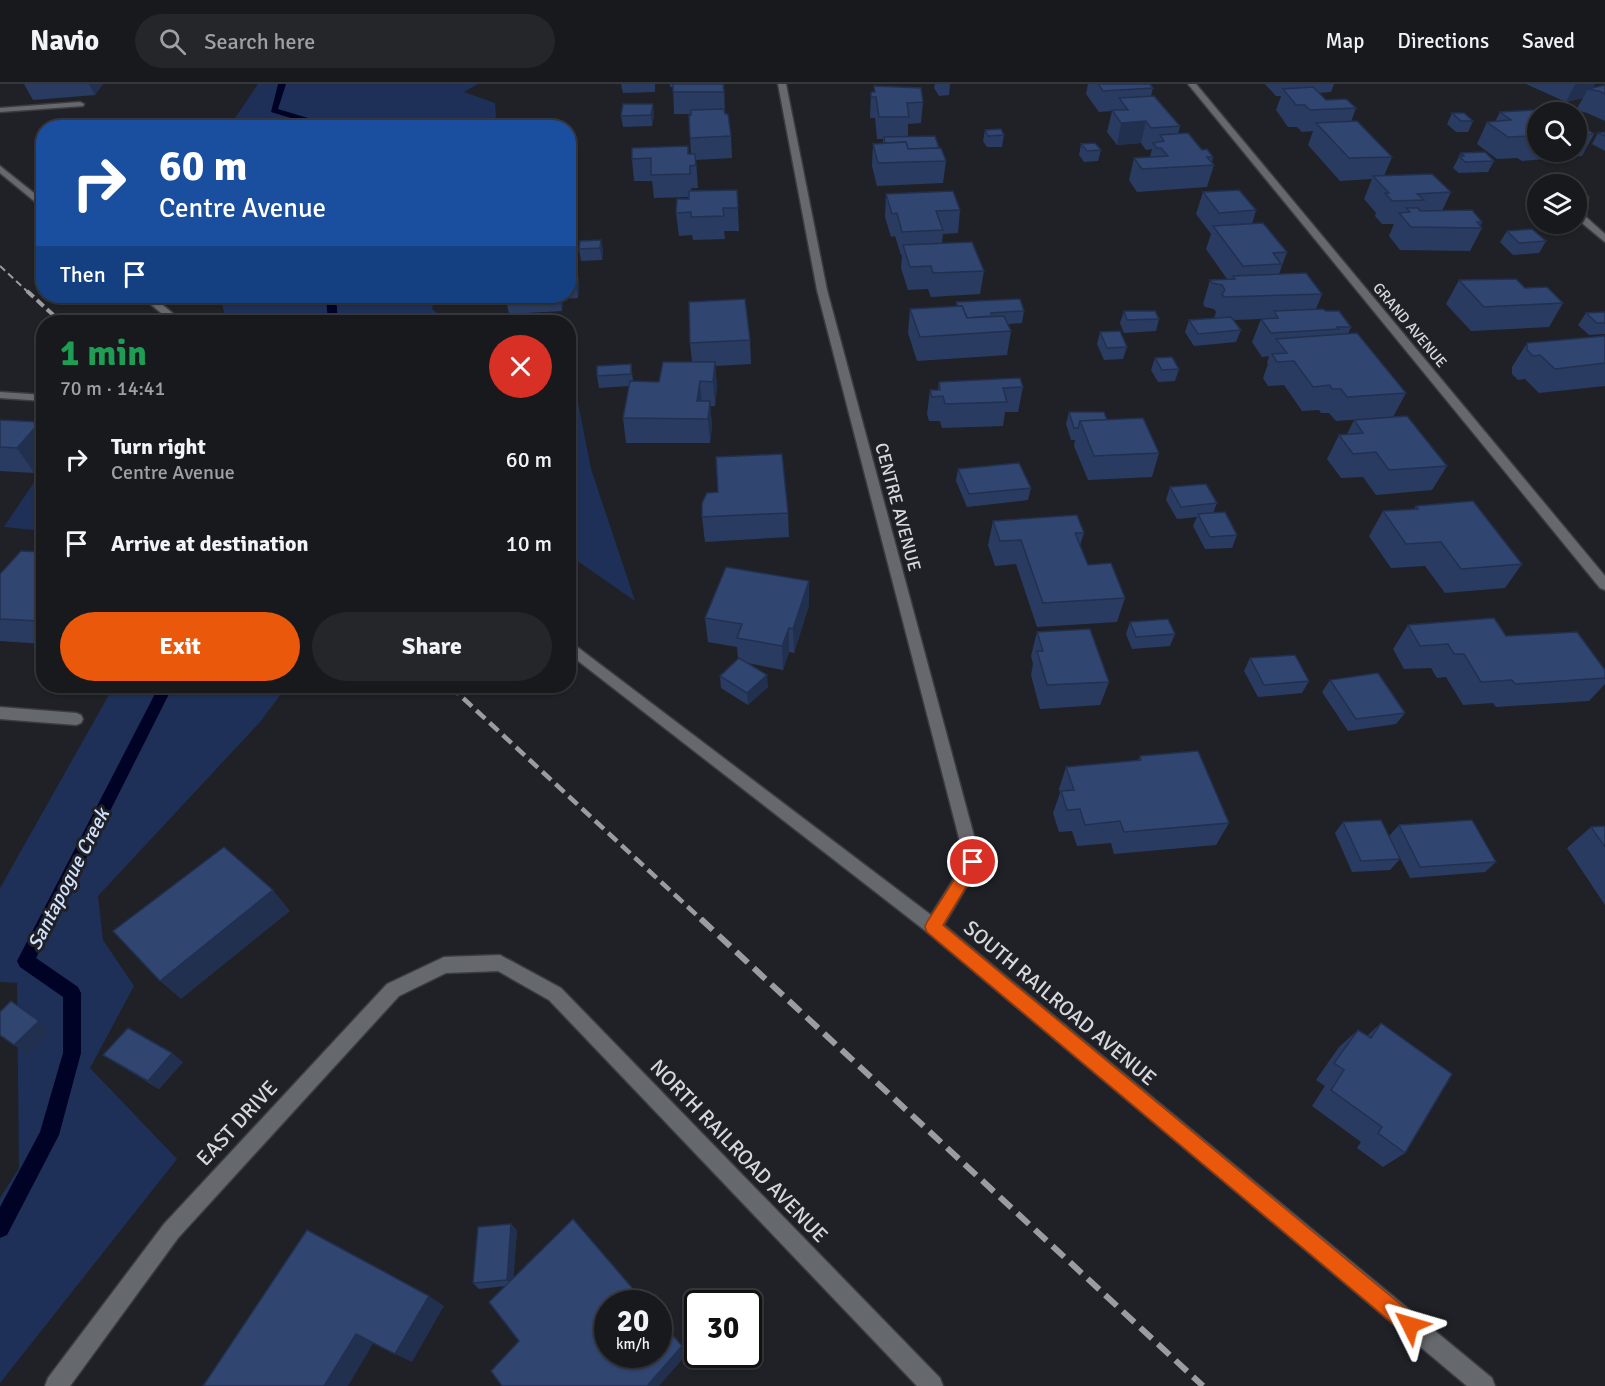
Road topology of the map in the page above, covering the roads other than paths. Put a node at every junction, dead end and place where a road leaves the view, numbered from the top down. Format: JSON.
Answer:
{"nodes":[{"id":1,"x":782,"y":84,"type":"edge"},
{"id":2,"x":1192,"y":84,"type":"edge"},
{"id":3,"x":80,"y":104,"type":"dead end"},
{"id":4,"x":0,"y":110,"type":"edge"},
{"id":5,"x":0,"y":169,"type":"edge"},
{"id":6,"x":36,"y":200,"type":"edge"},
{"id":7,"x":1587,"y":223,"type":"edge"},
{"id":8,"x":1605,"y":239,"type":"edge"},
{"id":9,"x":155,"y":303,"type":"edge"},
{"id":10,"x":170,"y":315,"type":"edge"},
{"id":11,"x":0,"y":395,"type":"edge"},
{"id":12,"x":36,"y":397,"type":"edge"},
{"id":13,"x":1605,"y":585,"type":"edge"},
{"id":14,"x":576,"y":651,"type":"edge"},
{"id":15,"x":0,"y":713,"type":"edge"},
{"id":16,"x":76,"y":719,"type":"dead end"},
{"id":17,"x":933,"y":927,"type":"junction"},
{"id":18,"x":500,"y":963,"type":"joint"},
{"id":19,"x":56,"y":1386,"type":"edge"},
{"id":20,"x":932,"y":1386,"type":"edge"},
{"id":21,"x":1484,"y":1386,"type":"edge"}],
"edges":[{"from":1,"to":17,"type":"street","name":"CENTRE AVENUE"},
{"from":2,"to":13,"type":"street","name":"GRAND AVENUE"},
{"from":3,"to":4,"type":"street"},
{"from":5,"to":6,"type":"street"},
{"from":7,"to":8,"type":"street"},
{"from":9,"to":10,"type":"street"},
{"from":11,"to":12,"type":"street"},
{"from":14,"to":17,"type":"street","name":"SOUTH RAILROAD AVENUE"},
{"from":15,"to":16,"type":"street"},
{"from":17,"to":21,"type":"street","name":"SOUTH RAILROAD AVENUE"},
{"from":18,"to":19,"type":"street","name":"EAST DRIVE"},
{"from":18,"to":20,"type":"street","name":"NORTH RAILROAD AVENUE"}]}
